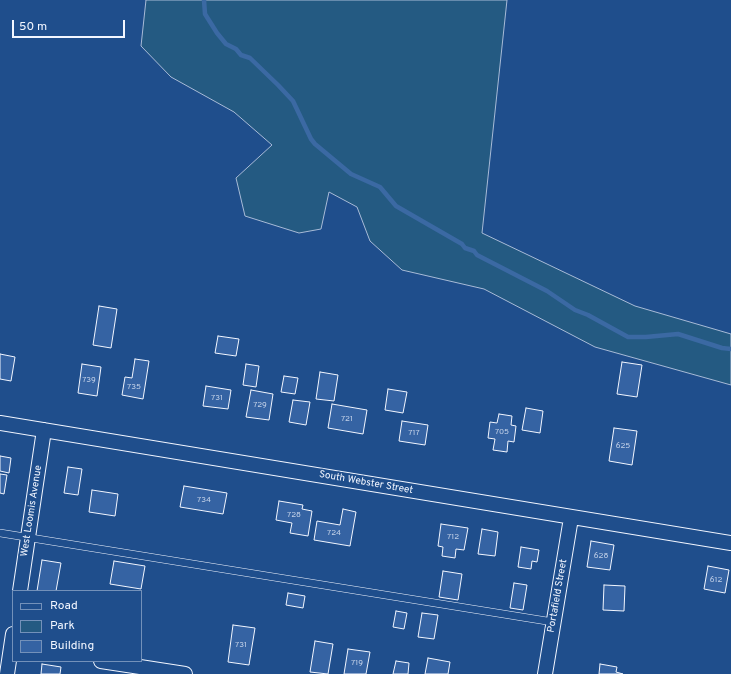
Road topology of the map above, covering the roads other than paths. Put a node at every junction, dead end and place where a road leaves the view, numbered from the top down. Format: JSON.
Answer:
{"nodes":[{"id":1,"x":0,"y":423,"type":"edge"},
{"id":2,"x":44,"y":430,"type":"junction"},
{"id":3,"x":571,"y":518,"type":"junction"},
{"id":4,"x":0,"y":533,"type":"edge"},
{"id":5,"x":28,"y":538,"type":"junction"},
{"id":6,"x":731,"y":543,"type":"edge"},
{"id":7,"x":20,"y":590,"type":"edge"},
{"id":8,"x":554,"y":622,"type":"junction"},
{"id":9,"x":9,"y":644,"type":"edge"},
{"id":10,"x":107,"y":662,"type":"edge"},
{"id":11,"x":7,"y":674,"type":"edge"},
{"id":12,"x":185,"y":674,"type":"edge"},
{"id":13,"x":545,"y":674,"type":"edge"}],
"edges":[{"from":1,"to":2,"type":"street","name":"South Webster Street"},
{"from":2,"to":3,"type":"street","name":"South Webster Street"},
{"from":2,"to":5,"type":"street","name":"West Loomis Avenue"},
{"from":3,"to":6,"type":"street","name":"South Webster Street"},
{"from":3,"to":8,"type":"street","name":"Portafield Street"},
{"from":4,"to":5,"type":"lane"},
{"from":5,"to":7,"type":"street","name":"West Loomis Avenue"},
{"from":5,"to":8,"type":"lane"},
{"from":8,"to":13,"type":"street","name":"Portafield Street"},
{"from":9,"to":11,"type":"street"},
{"from":10,"to":12,"type":"street"}]}
